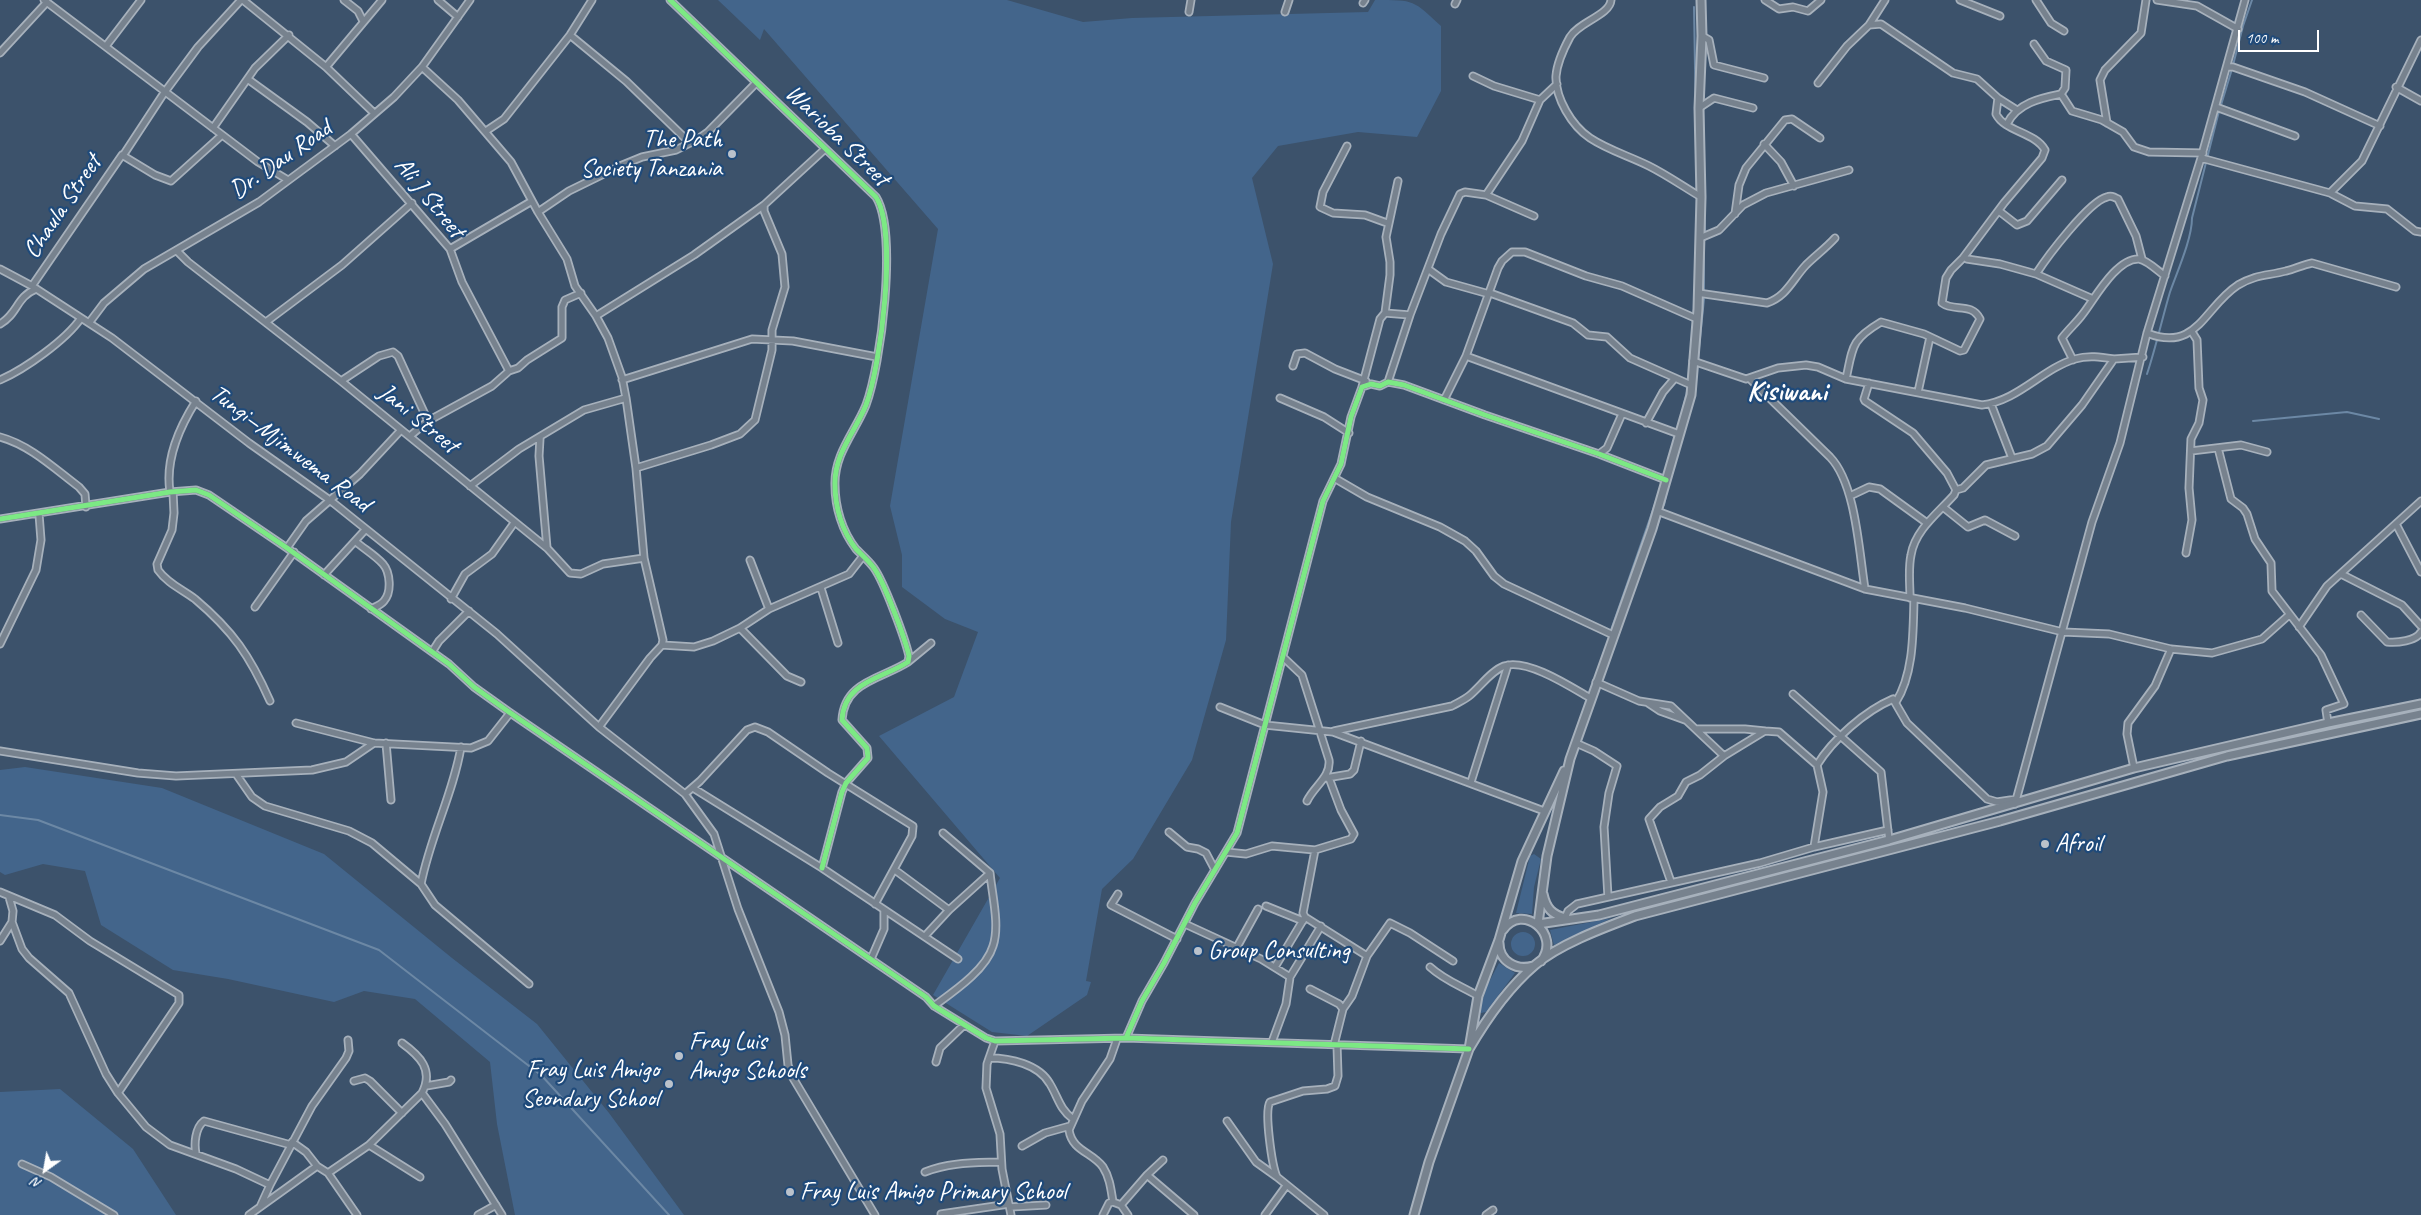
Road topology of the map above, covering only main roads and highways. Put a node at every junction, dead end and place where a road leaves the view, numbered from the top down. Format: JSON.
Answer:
{"nodes":[{"id":1,"x":1701,"y":0,"type":"edge"},
{"id":2,"x":2421,"y":704,"type":"edge"},
{"id":3,"x":2421,"y":714,"type":"edge"},
{"id":4,"x":1570,"y":758,"type":"junction"},
{"id":5,"x":1541,"y":889,"type":"junction"},
{"id":6,"x":1580,"y":918,"type":"junction"},
{"id":7,"x":1538,"y":924,"type":"junction"},
{"id":8,"x":1500,"y":936,"type":"junction"},
{"id":9,"x":1538,"y":963,"type":"junction"},
{"id":10,"x":1469,"y":1048,"type":"junction"},
{"id":11,"x":1414,"y":1215,"type":"edge"}],
"edges":[{"from":1,"to":4,"type":"main road"},
{"from":2,"to":6,"type":"main road"},
{"from":3,"to":9,"type":"main road"},
{"from":4,"to":5,"type":"main road"},
{"from":4,"to":8,"type":"main road"},
{"from":5,"to":6,"type":"main road"},
{"from":5,"to":7,"type":"main road"},
{"from":6,"to":7,"type":"main road"},
{"from":7,"to":8,"type":"main road"},
{"from":7,"to":9,"type":"main road"},
{"from":8,"to":9,"type":"main road"},
{"from":8,"to":10,"type":"main road"},
{"from":9,"to":10,"type":"main road"},
{"from":10,"to":11,"type":"main road"}]}
